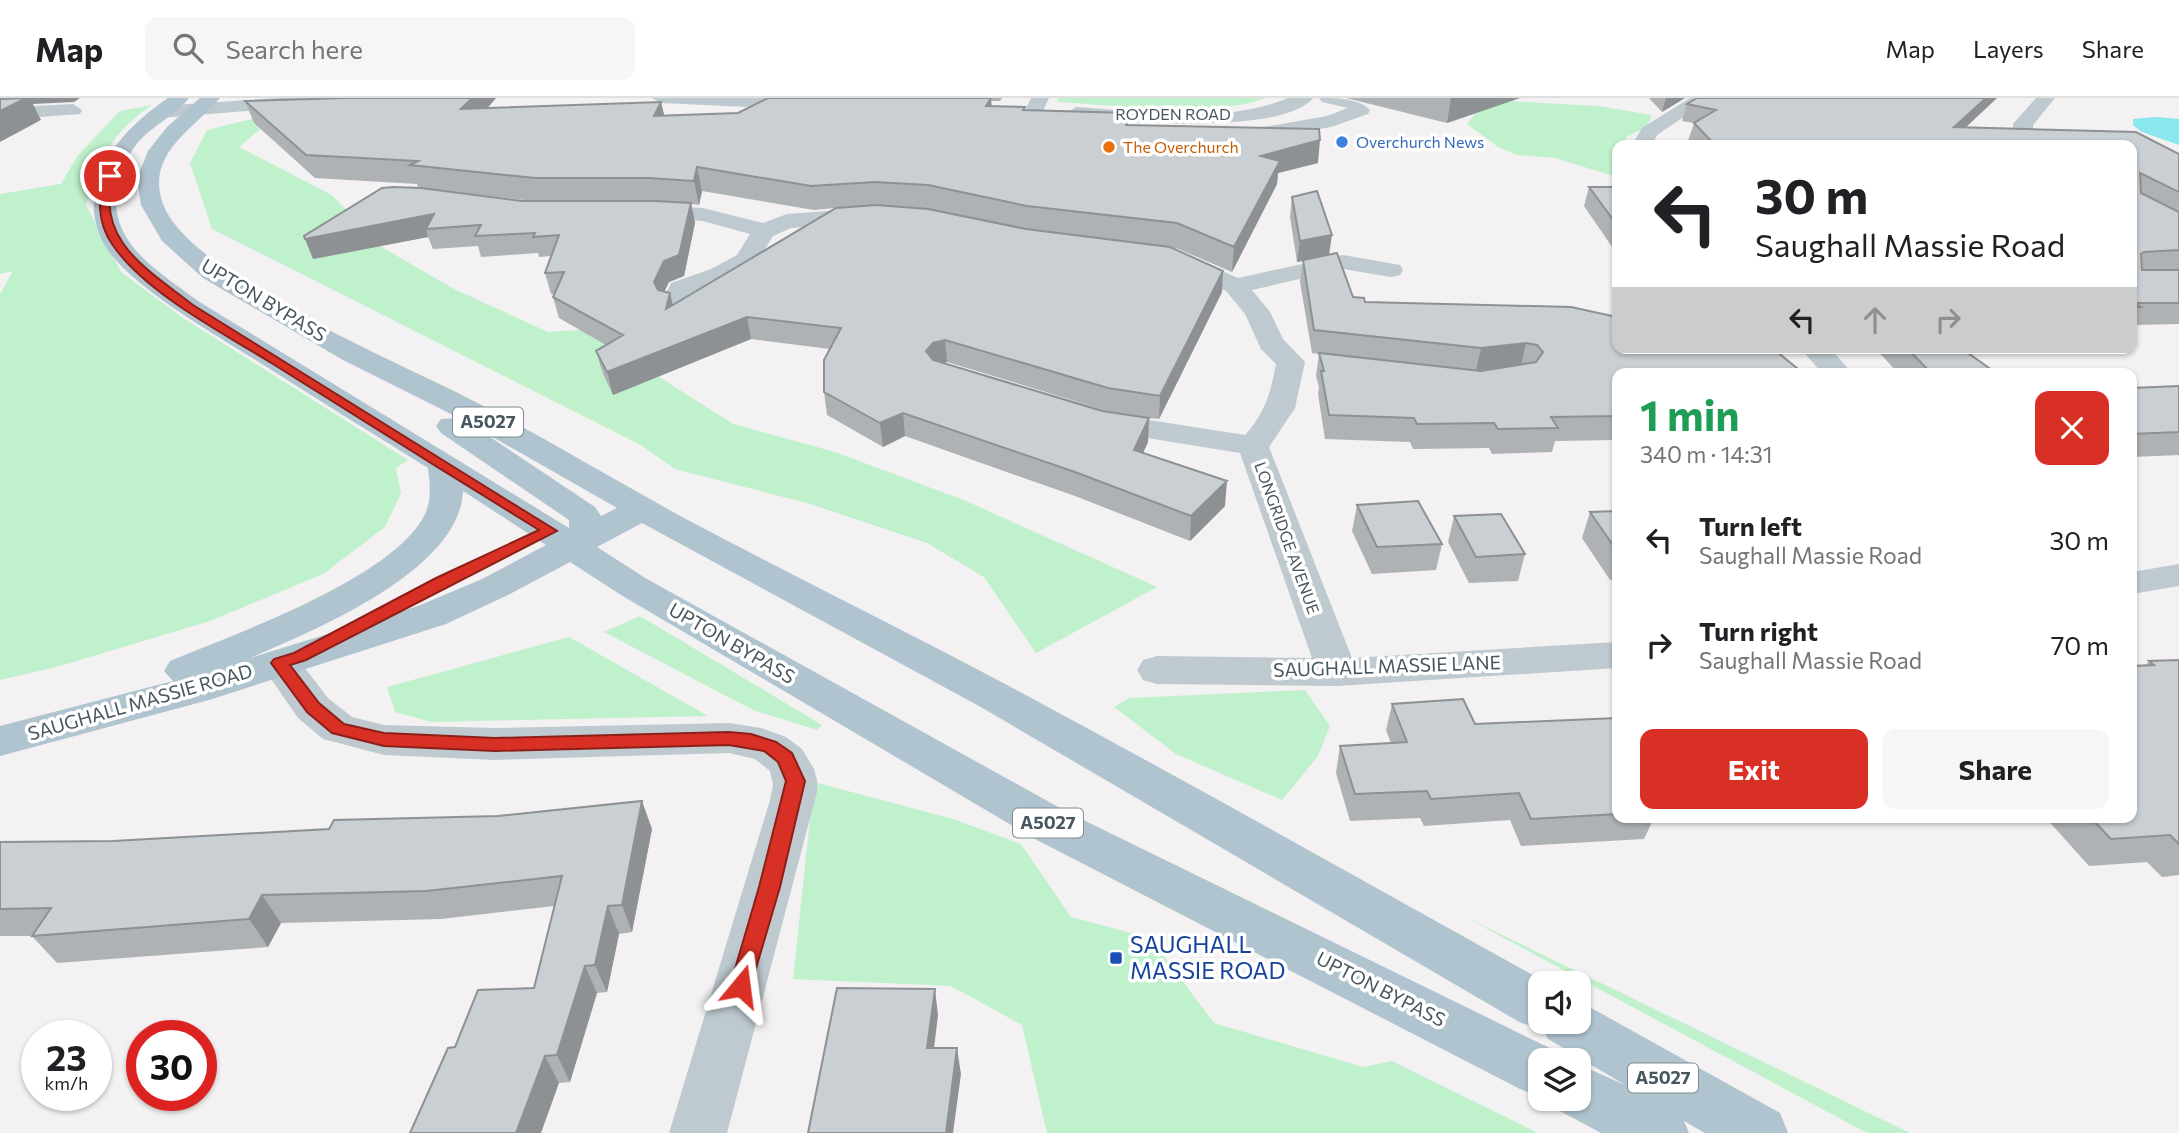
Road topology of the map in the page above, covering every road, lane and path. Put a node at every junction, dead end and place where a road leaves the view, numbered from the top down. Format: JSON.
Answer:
{"nodes":[{"id":1,"x":661,"y":98,"type":"edge"},
{"id":2,"x":1304,"y":98,"type":"edge"},
{"id":3,"x":1328,"y":98,"type":"edge"},
{"id":4,"x":1703,"y":98,"type":"edge"},
{"id":5,"x":2046,"y":98,"type":"edge"},
{"id":6,"x":323,"y":102,"type":"edge"},
{"id":7,"x":187,"y":104,"type":"edge"},
{"id":8,"x":835,"y":104,"type":"edge"},
{"id":9,"x":1031,"y":107,"type":"edge"},
{"id":10,"x":73,"y":110,"type":"dead end"},
{"id":11,"x":0,"y":114,"type":"edge"},
{"id":12,"x":1168,"y":117,"type":"junction"},
{"id":13,"x":1645,"y":140,"type":"edge"},
{"id":14,"x":2028,"y":140,"type":"edge"},
{"id":15,"x":613,"y":212,"type":"edge"},
{"id":16,"x":891,"y":216,"type":"edge"},
{"id":17,"x":764,"y":231,"type":"junction"},
{"id":18,"x":1156,"y":254,"type":"edge"},
{"id":19,"x":1391,"y":270,"type":"dead end"},
{"id":20,"x":1235,"y":286,"type":"junction"},
{"id":21,"x":674,"y":304,"type":"edge"},
{"id":22,"x":353,"y":354,"type":"junction"},
{"id":23,"x":1820,"y":354,"type":"edge"},
{"id":24,"x":1833,"y":368,"type":"edge"},
{"id":25,"x":1076,"y":415,"type":"edge"},
{"id":26,"x":1253,"y":446,"type":"junction"},
{"id":27,"x":444,"y":464,"type":"junction"},
{"id":28,"x":632,"y":501,"type":"junction"},
{"id":29,"x":568,"y":530,"type":"junction"},
{"id":30,"x":2179,"y":575,"type":"edge"},
{"id":31,"x":2137,"y":582,"type":"edge"},
{"id":32,"x":1612,"y":655,"type":"edge"},
{"id":33,"x":290,"y":659,"type":"junction"},
{"id":34,"x":1157,"y":670,"type":"dead end"},
{"id":35,"x":1337,"y":672,"type":"junction"},
{"id":36,"x":68,"y":724,"type":"junction"},
{"id":37,"x":0,"y":741,"type":"edge"},
{"id":38,"x":1528,"y":999,"type":"edge"},
{"id":39,"x":1588,"y":1034,"type":"edge"},
{"id":40,"x":1528,"y":1064,"type":"edge"},
{"id":41,"x":1591,"y":1098,"type":"edge"},
{"id":42,"x":698,"y":1133,"type":"edge"},
{"id":43,"x":1660,"y":1133,"type":"edge"},
{"id":44,"x":1759,"y":1133,"type":"edge"}],
"edges":[{"from":1,"to":8,"type":"street"},
{"from":2,"to":12,"type":"street","name":"ROYDEN ROAD"},
{"from":3,"to":12,"type":"street"},
{"from":4,"to":13,"type":"street"},
{"from":5,"to":14,"type":"street"},
{"from":6,"to":7,"type":"street"},
{"from":7,"to":22,"type":"main road","name":"UPTON BYPASS","number":"A5027"},
{"from":7,"to":27,"type":"main road","name":"UPTON BYPASS","number":"A5027"},
{"from":9,"to":12,"type":"street","name":"ROYDEN ROAD"},
{"from":10,"to":11,"type":"street"},
{"from":15,"to":17,"type":"street"},
{"from":16,"to":17,"type":"street"},
{"from":17,"to":21,"type":"street"},
{"from":18,"to":20,"type":"street","name":"LONGRIDGE AVENUE"},
{"from":19,"to":20,"type":"street"},
{"from":20,"to":26,"type":"street","name":"LONGRIDGE AVENUE"},
{"from":22,"to":28,"type":"main road","name":"UPTON BYPASS","number":"A5027"},
{"from":22,"to":29,"type":"main road"},
{"from":23,"to":24,"type":"street"},
{"from":25,"to":26,"type":"street"},
{"from":26,"to":35,"type":"street","name":"LONGRIDGE AVENUE"},
{"from":27,"to":29,"type":"main road","name":"UPTON BYPASS","number":"A5027"},
{"from":27,"to":36,"type":"main road"},
{"from":28,"to":29,"type":"main road","name":"SAUGHALL MASSIE ROAD"},
{"from":28,"to":38,"type":"main road","name":"UPTON BYPASS","number":"A5027"},
{"from":29,"to":33,"type":"main road","name":"SAUGHALL MASSIE ROAD"},
{"from":29,"to":40,"type":"main road","name":"UPTON BYPASS","number":"A5027"},
{"from":30,"to":31,"type":"street"},
{"from":32,"to":35,"type":"street","name":"SAUGHALL MASSIE LANE"},
{"from":33,"to":36,"type":"main road","name":"SAUGHALL MASSIE ROAD"},
{"from":33,"to":42,"type":"street"},
{"from":34,"to":35,"type":"street","name":"SAUGHALL MASSIE LANE"},
{"from":36,"to":37,"type":"main road","name":"SAUGHALL MASSIE ROAD"},
{"from":39,"to":44,"type":"main road","number":"A5027"},
{"from":41,"to":43,"type":"main road","number":"A5027"}]}
